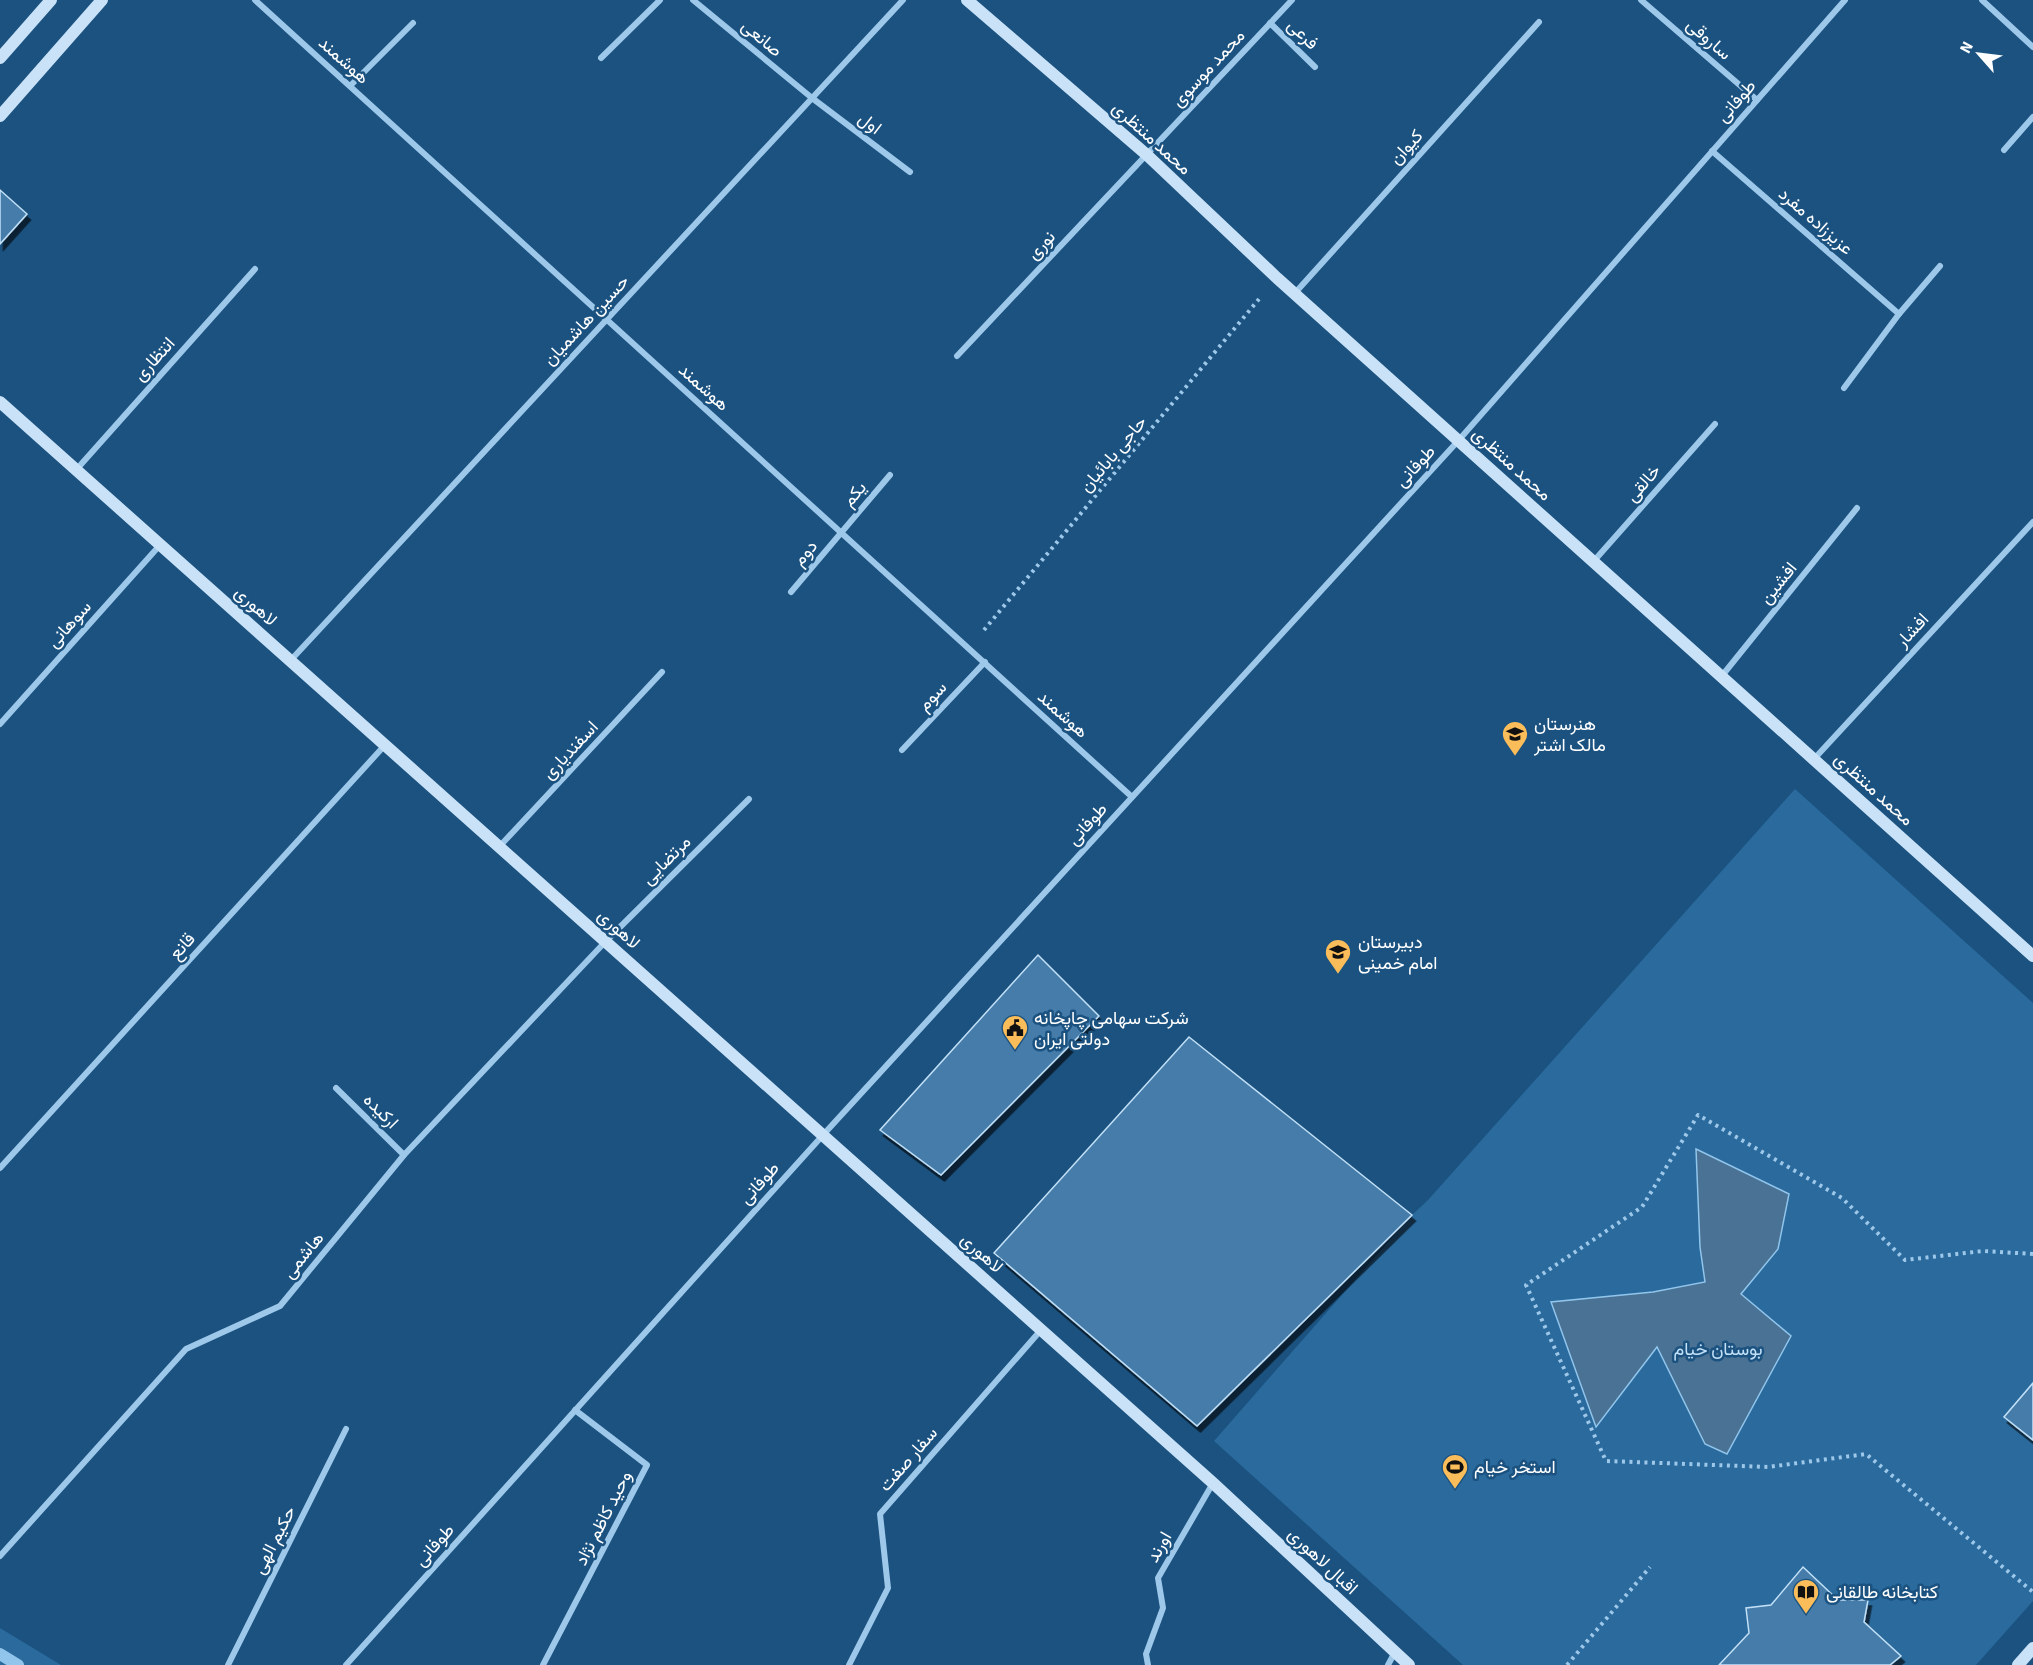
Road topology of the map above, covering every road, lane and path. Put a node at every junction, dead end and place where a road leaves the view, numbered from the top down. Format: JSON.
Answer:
{"nodes":[{"id":1,"x":51,"y":0,"type":"edge"},
{"id":2,"x":102,"y":0,"type":"edge"},
{"id":3,"x":255,"y":0,"type":"edge"},
{"id":4,"x":660,"y":0,"type":"edge"},
{"id":5,"x":693,"y":0,"type":"edge"},
{"id":6,"x":903,"y":0,"type":"edge"},
{"id":7,"x":967,"y":0,"type":"edge"},
{"id":8,"x":1292,"y":0,"type":"edge"},
{"id":9,"x":1641,"y":0,"type":"edge"},
{"id":10,"x":1845,"y":0,"type":"edge"},
{"id":11,"x":1982,"y":0,"type":"edge"},
{"id":12,"x":1539,"y":22,"type":"dead end"},
{"id":13,"x":413,"y":23,"type":"dead end"},
{"id":14,"x":1270,"y":23,"type":"junction"},
{"id":15,"x":2033,"y":46,"type":"edge"},
{"id":16,"x":0,"y":58,"type":"edge"},
{"id":17,"x":601,"y":58,"type":"dead end"},
{"id":18,"x":1315,"y":67,"type":"dead end"},
{"id":19,"x":350,"y":87,"type":"junction"},
{"id":20,"x":812,"y":98,"type":"junction"},
{"id":21,"x":1757,"y":100,"type":"junction"},
{"id":22,"x":0,"y":116,"type":"edge"},
{"id":23,"x":2033,"y":117,"type":"edge"},
{"id":24,"x":2004,"y":150,"type":"dead end"},
{"id":25,"x":1712,"y":151,"type":"junction"},
{"id":26,"x":1147,"y":155,"type":"junction"},
{"id":27,"x":910,"y":172,"type":"dead end"},
{"id":28,"x":1940,"y":266,"type":"dead end"},
{"id":29,"x":255,"y":269,"type":"dead end"},
{"id":30,"x":1277,"y":278,"type":"junction"},
{"id":31,"x":1295,"y":292,"type":"junction"},
{"id":32,"x":1899,"y":314,"type":"junction"},
{"id":33,"x":607,"y":319,"type":"junction"},
{"id":34,"x":957,"y":356,"type":"dead end"},
{"id":35,"x":1844,"y":388,"type":"dead end"},
{"id":36,"x":0,"y":402,"type":"edge"},
{"id":37,"x":1715,"y":424,"type":"dead end"},
{"id":38,"x":1458,"y":441,"type":"junction"},
{"id":39,"x":76,"y":470,"type":"junction"},
{"id":40,"x":890,"y":475,"type":"dead end"},
{"id":41,"x":1857,"y":508,"type":"dead end"},
{"id":42,"x":2033,"y":522,"type":"edge"},
{"id":43,"x":842,"y":533,"type":"junction"},
{"id":44,"x":160,"y":545,"type":"junction"},
{"id":45,"x":1593,"y":562,"type":"junction"},
{"id":46,"x":792,"y":592,"type":"dead end"},
{"id":47,"x":969,"y":648,"type":"junction"},
{"id":48,"x":290,"y":661,"type":"junction"},
{"id":49,"x":985,"y":662,"type":"junction"},
{"id":50,"x":662,"y":672,"type":"dead end"},
{"id":51,"x":1721,"y":677,"type":"junction"},
{"id":52,"x":0,"y":724,"type":"edge"},
{"id":53,"x":385,"y":745,"type":"junction"},
{"id":54,"x":902,"y":750,"type":"dead end"},
{"id":55,"x":1814,"y":760,"type":"junction"},
{"id":56,"x":1132,"y":796,"type":"junction"},
{"id":57,"x":749,"y":799,"type":"dead end"},
{"id":58,"x":500,"y":847,"type":"junction"},
{"id":59,"x":606,"y":942,"type":"junction"},
{"id":60,"x":2033,"y":956,"type":"edge"},
{"id":61,"x":336,"y":1088,"type":"dead end"},
{"id":62,"x":823,"y":1135,"type":"junction"},
{"id":63,"x":404,"y":1155,"type":"junction"},
{"id":64,"x":0,"y":1168,"type":"edge"},
{"id":65,"x":2033,"y":1254,"type":"edge"},
{"id":66,"x":1041,"y":1330,"type":"junction"},
{"id":67,"x":575,"y":1410,"type":"junction"},
{"id":68,"x":346,"y":1429,"type":"dead end"},
{"id":69,"x":1213,"y":1484,"type":"junction"},
{"id":70,"x":0,"y":1556,"type":"edge"},
{"id":71,"x":1650,"y":1567,"type":"dead end"},
{"id":72,"x":2033,"y":1592,"type":"edge"},
{"id":73,"x":2033,"y":1648,"type":"edge"},
{"id":74,"x":1395,"y":1652,"type":"junction"},
{"id":75,"x":228,"y":1665,"type":"edge"},
{"id":76,"x":346,"y":1665,"type":"edge"},
{"id":77,"x":543,"y":1665,"type":"edge"},
{"id":78,"x":849,"y":1665,"type":"edge"},
{"id":79,"x":1148,"y":1665,"type":"edge"},
{"id":80,"x":1388,"y":1665,"type":"edge"},
{"id":81,"x":1409,"y":1665,"type":"edge"},
{"id":82,"x":1567,"y":1665,"type":"edge"},
{"id":83,"x":2018,"y":1665,"type":"edge"}],
"edges":[{"from":1,"to":16,"type":"main road"},
{"from":2,"to":22,"type":"main road"},
{"from":3,"to":19,"type":"street","name":"هوشمند"},
{"from":4,"to":17,"type":"street"},
{"from":5,"to":20,"type":"street","name":"صانعی"},
{"from":6,"to":20,"type":"street","name":"حسین هاشمیان"},
{"from":7,"to":26,"type":"main road","name":"محمد منتظری"},
{"from":8,"to":14,"type":"street","name":"محمد موسوی"},
{"from":9,"to":21,"type":"street","name":"ساروقی"},
{"from":10,"to":21,"type":"street","name":"طوفانی"},
{"from":11,"to":15,"type":"street"},
{"from":12,"to":31,"type":"street","name":"کیوان"},
{"from":13,"to":19,"type":"street"},
{"from":14,"to":18,"type":"street","name":"فرعی"},
{"from":14,"to":26,"type":"street","name":"محمد موسوی"},
{"from":19,"to":33,"type":"street","name":"هوشمند"},
{"from":20,"to":27,"type":"street","name":"اول"},
{"from":20,"to":33,"type":"street","name":"حسین هاشمیان"},
{"from":21,"to":25,"type":"street","name":"طوفانی"},
{"from":23,"to":24,"type":"street"},
{"from":25,"to":32,"type":"street","name":"عزیززاده مفرد"},
{"from":25,"to":38,"type":"street","name":"طوفانی"},
{"from":26,"to":30,"type":"main road","name":"محمد منتظری"},
{"from":26,"to":34,"type":"street","name":"نوری"},
{"from":28,"to":32,"type":"street"},
{"from":29,"to":39,"type":"street","name":"انتظاری"},
{"from":30,"to":31,"type":"main road","name":"محمد منتظری"},
{"from":30,"to":47,"type":"path","name":"حاجی بابائیان"},
{"from":31,"to":38,"type":"main road","name":"محمد منتظری"},
{"from":32,"to":35,"type":"street"},
{"from":33,"to":43,"type":"street","name":"هوشمند"},
{"from":33,"to":48,"type":"street","name":"حسین هاشمیان"},
{"from":36,"to":39,"type":"main road","name":"لاهوری"},
{"from":37,"to":45,"type":"street","name":"خالقی"},
{"from":38,"to":45,"type":"main road","name":"محمد منتظری"},
{"from":38,"to":56,"type":"street","name":"طوفانی"},
{"from":39,"to":44,"type":"main road","name":"لاهوری"},
{"from":40,"to":43,"type":"street","name":"یکم"},
{"from":41,"to":51,"type":"street","name":"افشین"},
{"from":42,"to":55,"type":"street","name":"افشار"},
{"from":43,"to":46,"type":"street","name":"دوم"},
{"from":43,"to":47,"type":"street","name":"هوشمند"},
{"from":44,"to":48,"type":"main road","name":"لاهوری"},
{"from":44,"to":52,"type":"street","name":"سوهانی"},
{"from":45,"to":51,"type":"main road","name":"محمد منتظری"},
{"from":47,"to":49,"type":"street","name":"هوشمند"},
{"from":48,"to":53,"type":"main road","name":"لاهوری"},
{"from":49,"to":54,"type":"street","name":"سوم"},
{"from":49,"to":56,"type":"street","name":"هوشمند"},
{"from":50,"to":58,"type":"street","name":"اسفندیاری"},
{"from":51,"to":55,"type":"main road","name":"محمد منتظری"},
{"from":53,"to":58,"type":"main road","name":"لاهوری"},
{"from":53,"to":64,"type":"street","name":"قانع"},
{"from":55,"to":60,"type":"main road","name":"محمد منتظری"},
{"from":56,"to":62,"type":"street","name":"طوفانی"},
{"from":57,"to":59,"type":"street","name":"مرتضایی"},
{"from":58,"to":59,"type":"main road","name":"لاهوری"},
{"from":59,"to":62,"type":"main road","name":"لاهوری"},
{"from":59,"to":63,"type":"street","name":"هاشمی"},
{"from":61,"to":63,"type":"street","name":"ارکیده"},
{"from":62,"to":66,"type":"main road","name":"لاهوری"},
{"from":62,"to":67,"type":"street","name":"طوفانی"},
{"from":63,"to":70,"type":"street","name":"هاشمی"},
{"from":65,"to":72,"type":"path"},
{"from":66,"to":69,"type":"main road","name":"لاهوری"},
{"from":66,"to":78,"type":"street","name":"سفار صفت"},
{"from":67,"to":76,"type":"street","name":"طوفانی"},
{"from":67,"to":77,"type":"street","name":"وحید کاظم نژاد"},
{"from":68,"to":75,"type":"street","name":"حکیم الهی"},
{"from":69,"to":74,"type":"main road","name":"اقبال لاهوری"},
{"from":69,"to":79,"type":"street","name":"اورند"},
{"from":71,"to":82,"type":"path"},
{"from":73,"to":83,"type":"main road"},
{"from":74,"to":80,"type":"street"},
{"from":74,"to":81,"type":"main road","name":"اقبال لاهوری"}]}
